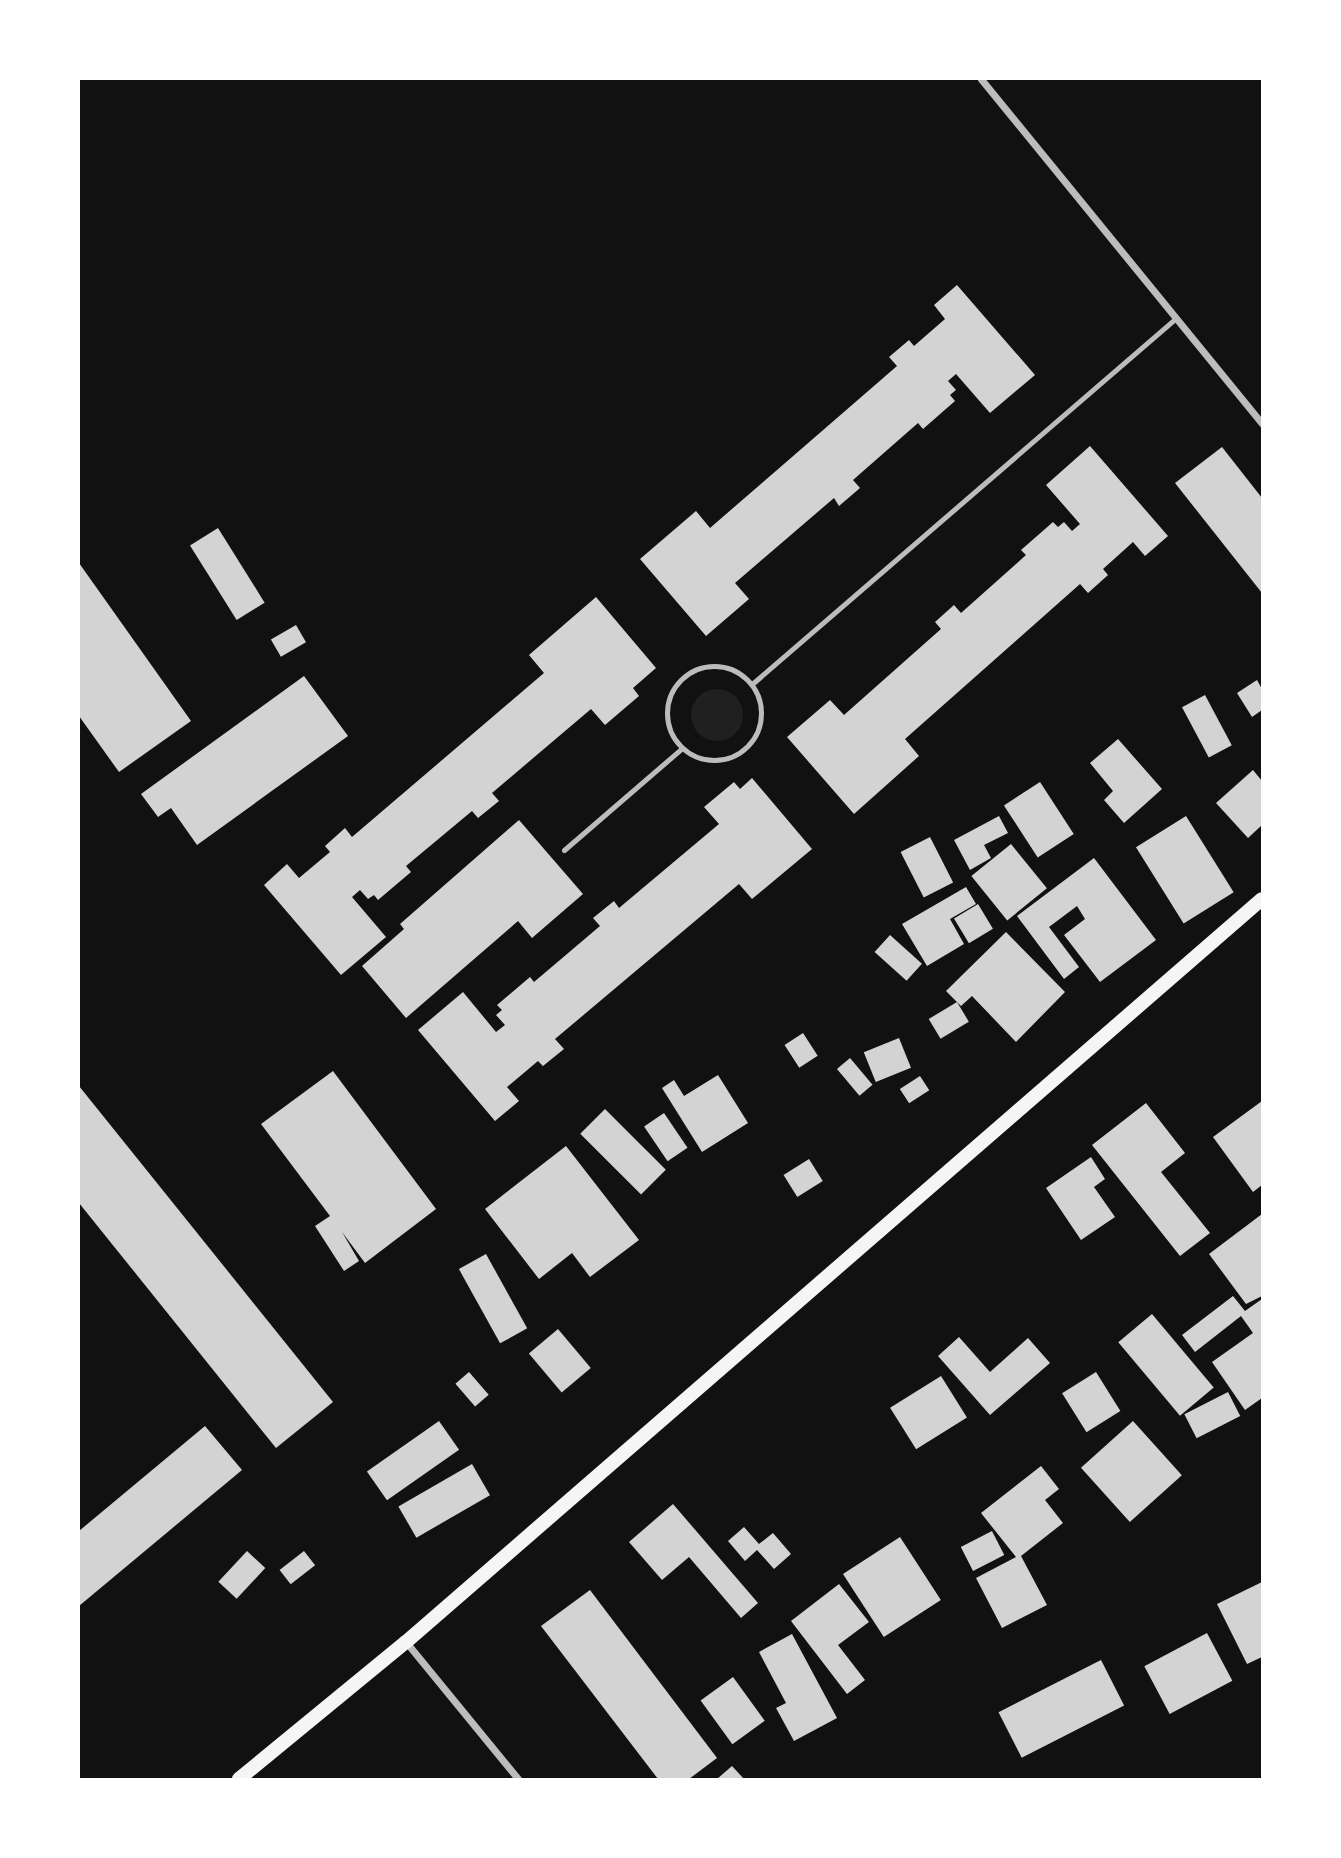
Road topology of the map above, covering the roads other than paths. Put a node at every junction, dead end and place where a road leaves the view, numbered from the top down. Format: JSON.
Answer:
{"nodes":[{"id":1,"x":981,"y":79,"type":"edge"},
{"id":2,"x":1177,"y":317,"type":"junction"},
{"id":3,"x":1262,"y":424,"type":"edge"},
{"id":4,"x":752,"y":684,"type":"junction"},
{"id":5,"x":682,"y":748,"type":"junction"},
{"id":6,"x":564,"y":850,"type":"dead end"},
{"id":7,"x":1262,"y":899,"type":"edge"},
{"id":8,"x":406,"y":1642,"type":"junction"},
{"id":9,"x":239,"y":1779,"type":"edge"},
{"id":10,"x":518,"y":1779,"type":"edge"}],
"edges":[{"from":1,"to":2,"type":"street"},
{"from":2,"to":3,"type":"street"},
{"from":2,"to":4,"type":"lane"},
{"from":4,"to":5,"type":"lane"},
{"from":4,"to":5,"type":"lane"},
{"from":5,"to":6,"type":"lane"},
{"from":7,"to":8,"type":"main road"},
{"from":8,"to":9,"type":"main road"},
{"from":8,"to":10,"type":"street"}]}
